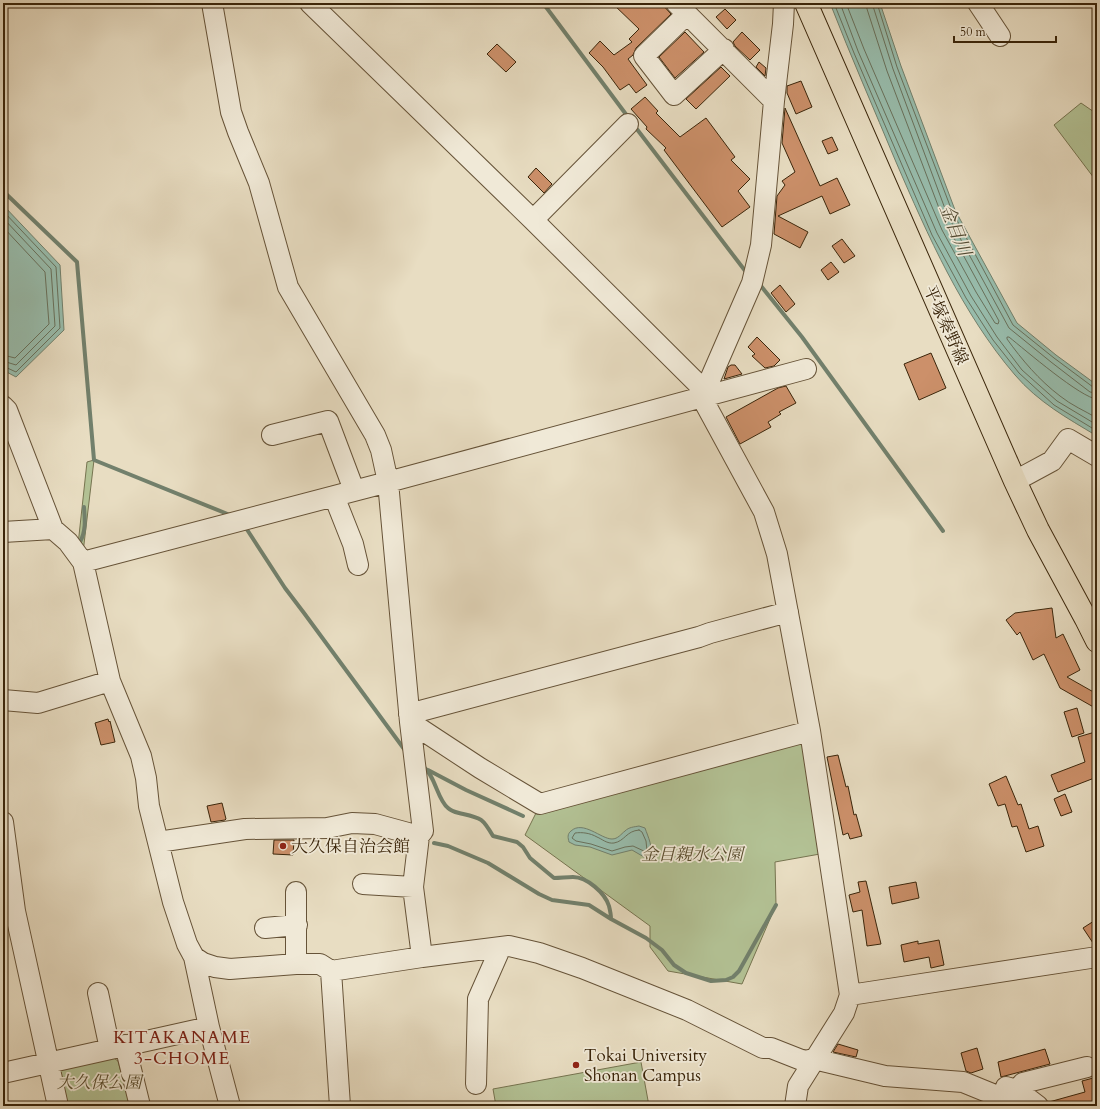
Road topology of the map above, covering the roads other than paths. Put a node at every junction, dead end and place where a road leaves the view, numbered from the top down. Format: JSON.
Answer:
{"nodes":[{"id":1,"x":212,"y":3,"type":"edge"},
{"id":2,"x":310,"y":3,"type":"edge"},
{"id":3,"x":784,"y":3,"type":"edge"},
{"id":4,"x":806,"y":3,"type":"edge"},
{"id":5,"x":978,"y":3,"type":"edge"},
{"id":6,"x":682,"y":9,"type":"edge"},
{"id":7,"x":1000,"y":36,"type":"dead end"},
{"id":8,"x":724,"y":49,"type":"junction"},
{"id":9,"x":774,"y":101,"type":"junction"},
{"id":10,"x":628,"y":124,"type":"dead end"},
{"id":11,"x":532,"y":220,"type":"junction"},
{"id":12,"x":806,"y":369,"type":"dead end"},
{"id":13,"x":702,"y":398,"type":"junction"},
{"id":14,"x":3,"y":406,"type":"edge"},
{"id":15,"x":272,"y":435,"type":"dead end"},
{"id":16,"x":1097,"y":456,"type":"edge"},
{"id":17,"x":1015,"y":481,"type":"junction"},
{"id":18,"x":388,"y":482,"type":"junction"},
{"id":19,"x":354,"y":490,"type":"junction"},
{"id":20,"x":334,"y":496,"type":"junction"},
{"id":21,"x":53,"y":529,"type":"junction"},
{"id":22,"x":3,"y":532,"type":"edge"},
{"id":23,"x":83,"y":562,"type":"junction"},
{"id":24,"x":358,"y":565,"type":"dead end"},
{"id":25,"x":788,"y":612,"type":"junction"},
{"id":26,"x":1097,"y":641,"type":"edge"},
{"id":27,"x":110,"y":681,"type":"junction"},
{"id":28,"x":3,"y":700,"type":"edge"},
{"id":29,"x":409,"y":718,"type":"junction"},
{"id":30,"x":810,"y":731,"type":"junction"},
{"id":31,"x":3,"y":822,"type":"edge"},
{"id":32,"x":419,"y":836,"type":"junction"},
{"id":33,"x":158,"y":842,"type":"junction"},
{"id":34,"x":363,"y":884,"type":"dead end"},
{"id":35,"x":413,"y":887,"type":"junction"},
{"id":36,"x":296,"y":892,"type":"dead end"},
{"id":37,"x":9,"y":912,"type":"edge"},
{"id":38,"x":297,"y":925,"type":"junction"},
{"id":39,"x":265,"y":928,"type":"dead end"},
{"id":40,"x":501,"y":947,"type":"junction"},
{"id":41,"x":422,"y":956,"type":"junction"},
{"id":42,"x":194,"y":957,"type":"junction"},
{"id":43,"x":1097,"y":957,"type":"edge"},
{"id":44,"x":296,"y":964,"type":"junction"},
{"id":45,"x":330,"y":971,"type":"junction"},
{"id":46,"x":98,"y":993,"type":"dead end"},
{"id":47,"x":850,"y":995,"type":"junction"},
{"id":48,"x":209,"y":1027,"type":"junction"},
{"id":49,"x":118,"y":1047,"type":"junction"},
{"id":50,"x":814,"y":1059,"type":"junction"},
{"id":51,"x":48,"y":1063,"type":"junction"},
{"id":52,"x":1087,"y":1067,"type":"dead end"},
{"id":53,"x":3,"y":1074,"type":"edge"},
{"id":54,"x":476,"y":1084,"type":"dead end"},
{"id":55,"x":1017,"y":1098,"type":"edge"},
{"id":56,"x":58,"y":1106,"type":"edge"},
{"id":57,"x":140,"y":1106,"type":"edge"},
{"id":58,"x":230,"y":1106,"type":"edge"},
{"id":59,"x":340,"y":1106,"type":"edge"},
{"id":60,"x":795,"y":1106,"type":"edge"},
{"id":61,"x":1038,"y":1106,"type":"edge"}],
"edges":[{"from":1,"to":18,"type":"street"},
{"from":2,"to":11,"type":"street"},
{"from":3,"to":9,"type":"street"},
{"from":4,"to":17,"type":"main road","name":"平塚秦野線"},
{"from":5,"to":7,"type":"street"},
{"from":6,"to":8,"type":"street"},
{"from":6,"to":8,"type":"street"},
{"from":8,"to":9,"type":"street"},
{"from":9,"to":13,"type":"street"},
{"from":10,"to":11,"type":"street"},
{"from":11,"to":13,"type":"street"},
{"from":12,"to":13,"type":"street"},
{"from":13,"to":18,"type":"street"},
{"from":13,"to":25,"type":"street"},
{"from":14,"to":21,"type":"street"},
{"from":15,"to":19,"type":"street"},
{"from":16,"to":17,"type":"street"},
{"from":17,"to":26,"type":"main road","name":"平塚秦野線"},
{"from":18,"to":19,"type":"street"},
{"from":18,"to":29,"type":"street"},
{"from":19,"to":20,"type":"street"},
{"from":20,"to":23,"type":"street"},
{"from":20,"to":24,"type":"street"},
{"from":21,"to":22,"type":"street"},
{"from":21,"to":23,"type":"street"},
{"from":23,"to":27,"type":"street"},
{"from":25,"to":29,"type":"street"},
{"from":25,"to":30,"type":"street"},
{"from":27,"to":28,"type":"street"},
{"from":27,"to":33,"type":"street"},
{"from":29,"to":30,"type":"street"},
{"from":29,"to":32,"type":"street"},
{"from":30,"to":47,"type":"street"},
{"from":31,"to":37,"type":"street"},
{"from":32,"to":33,"type":"street"},
{"from":32,"to":35,"type":"street"},
{"from":33,"to":42,"type":"street"},
{"from":34,"to":35,"type":"street"},
{"from":35,"to":41,"type":"street"},
{"from":36,"to":38,"type":"street"},
{"from":37,"to":51,"type":"street"},
{"from":38,"to":39,"type":"street"},
{"from":38,"to":44,"type":"street"},
{"from":40,"to":41,"type":"street"},
{"from":40,"to":50,"type":"street"},
{"from":40,"to":54,"type":"street"},
{"from":41,"to":45,"type":"street"},
{"from":42,"to":44,"type":"street"},
{"from":42,"to":48,"type":"street"},
{"from":43,"to":47,"type":"street"},
{"from":44,"to":45,"type":"street"},
{"from":45,"to":59,"type":"street"},
{"from":46,"to":49,"type":"street"},
{"from":47,"to":50,"type":"street"},
{"from":48,"to":49,"type":"street"},
{"from":48,"to":58,"type":"street"},
{"from":49,"to":51,"type":"street"},
{"from":49,"to":57,"type":"street"},
{"from":50,"to":55,"type":"street"},
{"from":50,"to":60,"type":"street"},
{"from":51,"to":53,"type":"street"},
{"from":51,"to":56,"type":"street"},
{"from":52,"to":55,"type":"street"},
{"from":55,"to":61,"type":"street"}]}
